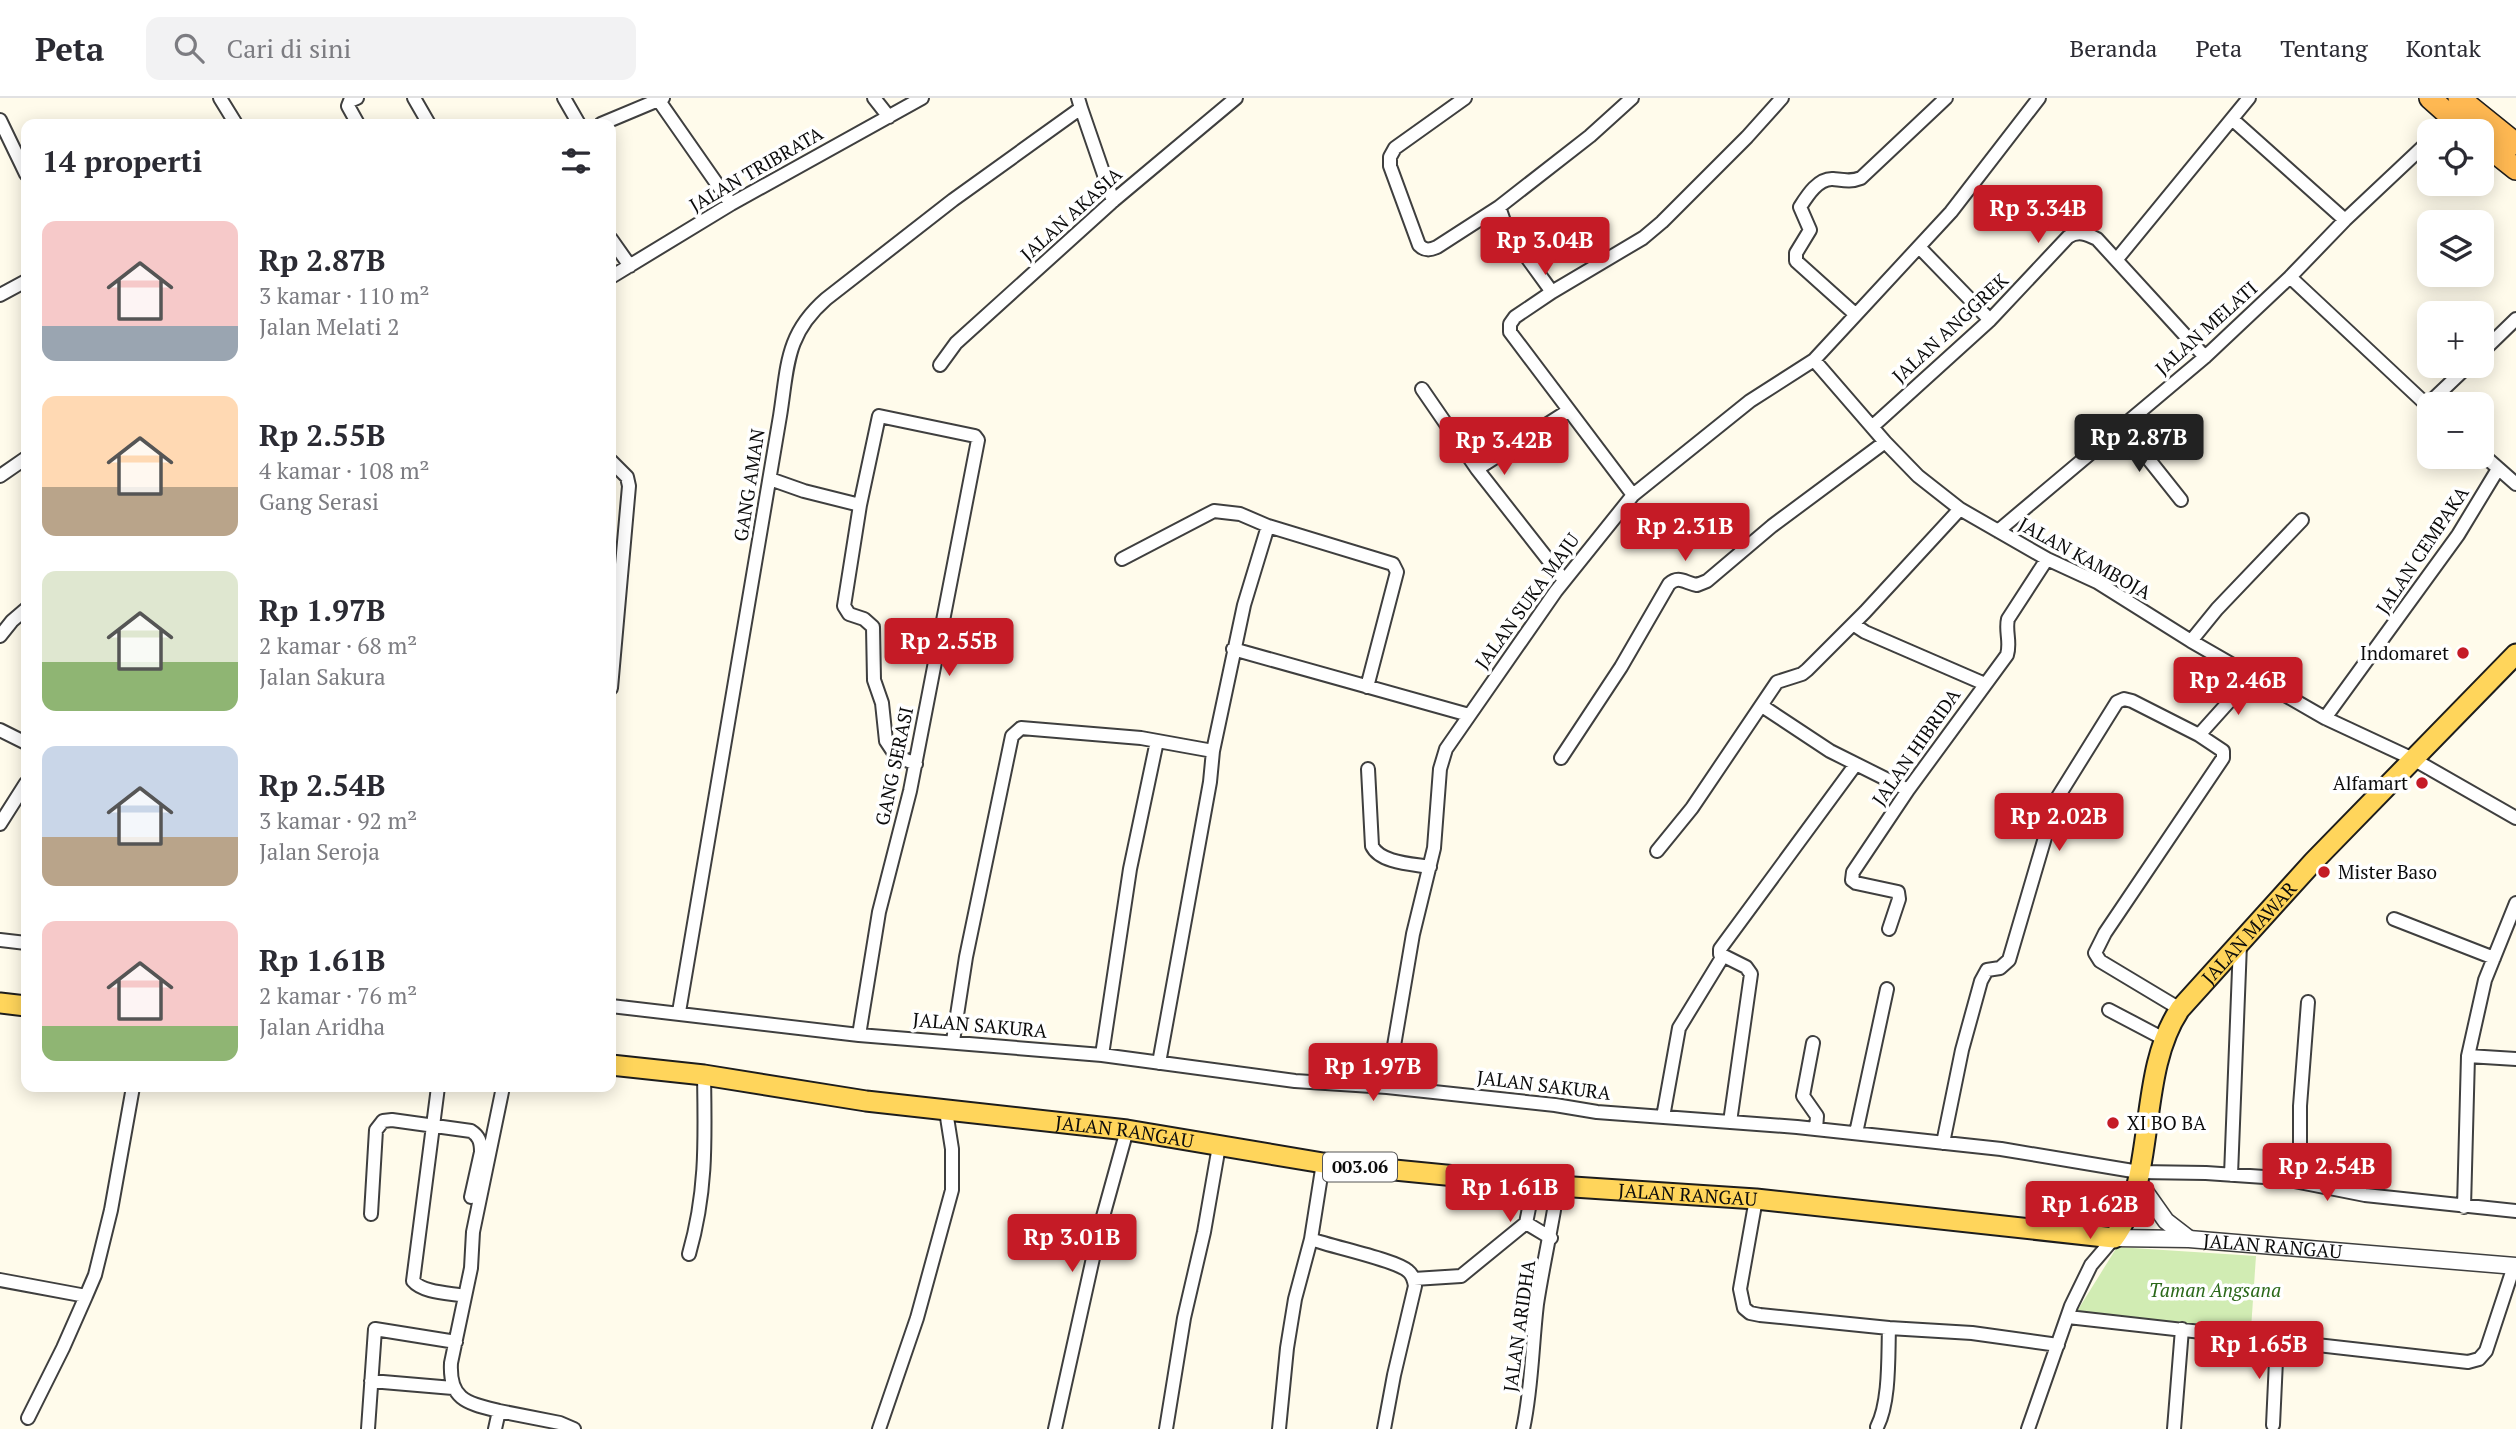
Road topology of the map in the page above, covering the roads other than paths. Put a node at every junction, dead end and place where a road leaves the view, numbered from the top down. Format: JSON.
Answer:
{"nodes":[{"id":1,"x":220,"y":98,"type":"edge"},
{"id":2,"x":357,"y":98,"type":"edge"},
{"id":3,"x":414,"y":98,"type":"edge"},
{"id":4,"x":565,"y":98,"type":"edge"},
{"id":5,"x":874,"y":98,"type":"edge"},
{"id":6,"x":922,"y":98,"type":"edge"},
{"id":7,"x":1236,"y":98,"type":"edge"},
{"id":8,"x":1465,"y":98,"type":"edge"},
{"id":9,"x":1632,"y":98,"type":"edge"},
{"id":10,"x":1782,"y":98,"type":"edge"},
{"id":11,"x":1947,"y":98,"type":"edge"},
{"id":12,"x":2039,"y":98,"type":"edge"},
{"id":13,"x":2249,"y":98,"type":"edge"},
{"id":14,"x":2430,"y":98,"type":"edge"},
{"id":15,"x":2459,"y":98,"type":"edge"},
{"id":16,"x":660,"y":99,"type":"edge"},
{"id":17,"x":1079,"y":103,"type":"edge"},
{"id":18,"x":888,"y":117,"type":"junction"},
{"id":19,"x":233,"y":119,"type":"edge"},
{"id":20,"x":355,"y":119,"type":"edge"},
{"id":21,"x":426,"y":119,"type":"edge"},
{"id":22,"x":576,"y":119,"type":"edge"},
{"id":23,"x":613,"y":119,"type":"edge"},
{"id":24,"x":2232,"y":119,"type":"junction"},
{"id":25,"x":2447,"y":119,"type":"edge"},
{"id":26,"x":0,"y":120,"type":"edge"},
{"id":27,"x":2516,"y":144,"type":"edge"},
{"id":28,"x":2417,"y":152,"type":"edge"},
{"id":29,"x":2494,"y":152,"type":"edge"},
{"id":30,"x":21,"y":164,"type":"edge"},
{"id":31,"x":2516,"y":169,"type":"edge"},
{"id":32,"x":1113,"y":201,"type":"junction"},
{"id":33,"x":731,"y":204,"type":"junction"},
{"id":34,"x":1499,"y":207,"type":"junction"},
{"id":35,"x":2345,"y":219,"type":"junction"},
{"id":36,"x":616,"y":246,"type":"edge"},
{"id":37,"x":1920,"y":248,"type":"junction"},
{"id":38,"x":2117,"y":259,"type":"junction"},
{"id":39,"x":630,"y":266,"type":"junction"},
{"id":40,"x":616,"y":275,"type":"edge"},
{"id":41,"x":2290,"y":277,"type":"junction"},
{"id":42,"x":21,"y":284,"type":"edge"},
{"id":43,"x":1552,"y":292,"type":"junction"},
{"id":44,"x":0,"y":295,"type":"edge"},
{"id":45,"x":1855,"y":314,"type":"junction"},
{"id":46,"x":2516,"y":319,"type":"edge"},
{"id":47,"x":1990,"y":320,"type":"junction"},
{"id":48,"x":2494,"y":340,"type":"edge"},
{"id":49,"x":2205,"y":357,"type":"junction"},
{"id":50,"x":1814,"y":360,"type":"junction"},
{"id":51,"x":940,"y":365,"type":"dead end"},
{"id":52,"x":2456,"y":378,"type":"edge"},
{"id":53,"x":1422,"y":389,"type":"dead end"},
{"id":54,"x":2442,"y":392,"type":"edge"},
{"id":55,"x":2417,"y":396,"type":"edge"},
{"id":56,"x":1568,"y":411,"type":"junction"},
{"id":57,"x":1873,"y":426,"type":"junction"},
{"id":58,"x":2123,"y":426,"type":"junction"},
{"id":59,"x":1885,"y":442,"type":"junction"},
{"id":60,"x":21,"y":461,"type":"edge"},
{"id":61,"x":2494,"y":465,"type":"edge"},
{"id":62,"x":616,"y":466,"type":"edge"},
{"id":63,"x":1477,"y":469,"type":"junction"},
{"id":64,"x":2498,"y":469,"type":"junction"},
{"id":65,"x":0,"y":476,"type":"edge"},
{"id":66,"x":770,"y":479,"type":"junction"},
{"id":67,"x":2516,"y":484,"type":"edge"},
{"id":68,"x":1633,"y":495,"type":"junction"},
{"id":69,"x":2181,"y":500,"type":"dead end"},
{"id":70,"x":860,"y":505,"type":"junction"},
{"id":71,"x":1960,"y":509,"type":"junction"},
{"id":72,"x":2302,"y":520,"type":"dead end"},
{"id":73,"x":1268,"y":526,"type":"junction"},
{"id":74,"x":1998,"y":531,"type":"junction"},
{"id":75,"x":1122,"y":559,"type":"dead end"},
{"id":76,"x":2047,"y":559,"type":"junction"},
{"id":77,"x":1564,"y":580,"type":"junction"},
{"id":78,"x":21,"y":613,"type":"edge"},
{"id":79,"x":1853,"y":624,"type":"junction"},
{"id":80,"x":616,"y":630,"type":"edge"},
{"id":81,"x":0,"y":636,"type":"edge"},
{"id":82,"x":2191,"y":641,"type":"junction"},
{"id":83,"x":1233,"y":649,"type":"junction"},
{"id":84,"x":2516,"y":654,"type":"edge"},
{"id":85,"x":2252,"y":676,"type":"junction"},
{"id":86,"x":1985,"y":684,"type":"junction"},
{"id":87,"x":1367,"y":687,"type":"junction"},
{"id":88,"x":1762,"y":706,"type":"junction"},
{"id":89,"x":1469,"y":715,"type":"junction"},
{"id":90,"x":2325,"y":718,"type":"junction"},
{"id":91,"x":0,"y":730,"type":"edge"},
{"id":92,"x":2199,"y":735,"type":"junction"},
{"id":93,"x":21,"y":740,"type":"edge"},
{"id":94,"x":1157,"y":741,"type":"junction"},
{"id":95,"x":1213,"y":751,"type":"junction"},
{"id":96,"x":1561,"y":758,"type":"dead end"},
{"id":97,"x":2413,"y":759,"type":"junction"},
{"id":98,"x":916,"y":764,"type":"junction"},
{"id":99,"x":1856,"y":764,"type":"junction"},
{"id":100,"x":1368,"y":769,"type":"dead end"},
{"id":101,"x":1908,"y":790,"type":"junction"},
{"id":102,"x":21,"y":791,"type":"edge"},
{"id":103,"x":2516,"y":818,"type":"edge"},
{"id":104,"x":0,"y":824,"type":"edge"},
{"id":105,"x":1657,"y":851,"type":"dead end"},
{"id":106,"x":1430,"y":867,"type":"junction"},
{"id":107,"x":2516,"y":903,"type":"edge"},
{"id":108,"x":2394,"y":919,"type":"dead end"},
{"id":109,"x":1889,"y":929,"type":"dead end"},
{"id":110,"x":0,"y":940,"type":"edge"},
{"id":111,"x":2240,"y":940,"type":"junction"},
{"id":112,"x":21,"y":942,"type":"edge"},
{"id":113,"x":1723,"y":956,"type":"junction"},
{"id":114,"x":2494,"y":958,"type":"junction"},
{"id":115,"x":1887,"y":989,"type":"dead end"},
{"id":116,"x":2308,"y":1002,"type":"dead end"},
{"id":117,"x":0,"y":1003,"type":"edge"},
{"id":118,"x":21,"y":1005,"type":"edge"},
{"id":119,"x":616,"y":1006,"type":"edge"},
{"id":120,"x":2180,"y":1009,"type":"junction"},
{"id":121,"x":2109,"y":1010,"type":"dead end"},
{"id":122,"x":679,"y":1012,"type":"junction"},
{"id":123,"x":859,"y":1035,"type":"junction"},
{"id":124,"x":2166,"y":1040,"type":"junction"},
{"id":125,"x":953,"y":1041,"type":"junction"},
{"id":126,"x":1813,"y":1043,"type":"dead end"},
{"id":127,"x":1102,"y":1055,"type":"junction"},
{"id":128,"x":2468,"y":1056,"type":"junction"},
{"id":129,"x":2516,"y":1059,"type":"edge"},
{"id":130,"x":1159,"y":1063,"type":"junction"},
{"id":131,"x":616,"y":1066,"type":"edge"},
{"id":132,"x":704,"y":1075,"type":"junction"},
{"id":133,"x":1387,"y":1087,"type":"junction"},
{"id":134,"x":132,"y":1092,"type":"edge"},
{"id":135,"x":437,"y":1092,"type":"edge"},
{"id":136,"x":502,"y":1092,"type":"edge"},
{"id":137,"x":946,"y":1111,"type":"junction"},
{"id":138,"x":1663,"y":1117,"type":"junction"},
{"id":139,"x":1730,"y":1122,"type":"junction"},
{"id":140,"x":433,"y":1126,"type":"junction"},
{"id":141,"x":1816,"y":1129,"type":"junction"},
{"id":142,"x":1126,"y":1130,"type":"junction"},
{"id":143,"x":1856,"y":1133,"type":"junction"},
{"id":144,"x":1943,"y":1143,"type":"junction"},
{"id":145,"x":1219,"y":1146,"type":"junction"},
{"id":146,"x":1323,"y":1163,"type":"junction"},
{"id":147,"x":2231,"y":1175,"type":"junction"},
{"id":148,"x":2300,"y":1180,"type":"junction"},
{"id":149,"x":2136,"y":1181,"type":"junction"},
{"id":150,"x":1534,"y":1183,"type":"junction"},
{"id":151,"x":1558,"y":1186,"type":"junction"},
{"id":152,"x":471,"y":1197,"type":"dead end"},
{"id":153,"x":1756,"y":1199,"type":"junction"},
{"id":154,"x":2464,"y":1207,"type":"junction"},
{"id":155,"x":2516,"y":1211,"type":"edge"},
{"id":156,"x":372,"y":1214,"type":"dead end"},
{"id":157,"x":1526,"y":1223,"type":"junction"},
{"id":158,"x":2161,"y":1237,"type":"junction"},
{"id":159,"x":1551,"y":1238,"type":"junction"},
{"id":160,"x":1311,"y":1239,"type":"junction"},
{"id":161,"x":2189,"y":1239,"type":"junction"},
{"id":162,"x":2096,"y":1242,"type":"junction"},
{"id":163,"x":689,"y":1254,"type":"dead end"},
{"id":164,"x":2515,"y":1266,"type":"edge"},
{"id":165,"x":1413,"y":1279,"type":"junction"},
{"id":166,"x":0,"y":1280,"type":"edge"},
{"id":167,"x":86,"y":1296,"type":"junction"},
{"id":168,"x":465,"y":1296,"type":"junction"},
{"id":169,"x":2068,"y":1317,"type":"junction"},
{"id":170,"x":1889,"y":1328,"type":"junction"},
{"id":171,"x":2182,"y":1329,"type":"junction"},
{"id":172,"x":2277,"y":1339,"type":"junction"},
{"id":173,"x":456,"y":1342,"type":"junction"},
{"id":174,"x":2058,"y":1345,"type":"junction"},
{"id":175,"x":372,"y":1381,"type":"junction"},
{"id":176,"x":453,"y":1388,"type":"junction"},
{"id":177,"x":499,"y":1411,"type":"junction"},
{"id":178,"x":28,"y":1418,"type":"dead end"},
{"id":179,"x":2273,"y":1425,"type":"dead end"},
{"id":180,"x":1877,"y":1427,"type":"dead end"},
{"id":181,"x":368,"y":1429,"type":"edge"},
{"id":182,"x":495,"y":1429,"type":"edge"},
{"id":183,"x":575,"y":1429,"type":"edge"},
{"id":184,"x":878,"y":1429,"type":"edge"},
{"id":185,"x":1055,"y":1429,"type":"edge"},
{"id":186,"x":1167,"y":1429,"type":"edge"},
{"id":187,"x":1279,"y":1429,"type":"edge"},
{"id":188,"x":1384,"y":1429,"type":"edge"},
{"id":189,"x":1523,"y":1429,"type":"edge"},
{"id":190,"x":2028,"y":1429,"type":"edge"},
{"id":191,"x":2174,"y":1429,"type":"edge"}],
"edges":[{"from":1,"to":19,"type":"street"},
{"from":2,"to":20,"type":"street"},
{"from":3,"to":21,"type":"street"},
{"from":4,"to":22,"type":"street"},
{"from":5,"to":18,"type":"street"},
{"from":6,"to":18,"type":"street","name":"JALAN TRIBRATA"},
{"from":7,"to":32,"type":"street","name":"JALAN AKASIA"},
{"from":8,"to":34,"type":"street"},
{"from":9,"to":34,"type":"street"},
{"from":10,"to":43,"type":"street"},
{"from":11,"to":45,"type":"street"},
{"from":12,"to":37,"type":"street","name":"JALAN SUKA MAJU"},
{"from":13,"to":24,"type":"street"},
{"from":14,"to":25,"type":"highway"},
{"from":15,"to":27,"type":"highway"},
{"from":16,"to":23,"type":"street"},
{"from":16,"to":33,"type":"street"},
{"from":17,"to":32,"type":"street"},
{"from":17,"to":66,"type":"street","name":"GANG AMAN"},
{"from":18,"to":33,"type":"street","name":"JALAN TRIBRATA"},
{"from":24,"to":35,"type":"street"},
{"from":24,"to":38,"type":"street"},
{"from":26,"to":30,"type":"street"},
{"from":28,"to":35,"type":"street","name":"JALAN MELATI"},
{"from":29,"to":31,"type":"highway"},
{"from":32,"to":51,"type":"street","name":"JALAN AKASIA"},
{"from":33,"to":39,"type":"street","name":"JALAN TRIBRATA"},
{"from":34,"to":43,"type":"street"},
{"from":35,"to":41,"type":"street","name":"JALAN MELATI"},
{"from":36,"to":39,"type":"street"},
{"from":37,"to":45,"type":"street","name":"JALAN SUKA MAJU"},
{"from":37,"to":47,"type":"street"},
{"from":38,"to":47,"type":"street","name":"JALAN ANGGREK"},
{"from":38,"to":49,"type":"street","name":"JALAN ANGGREK"},
{"from":39,"to":40,"type":"street","name":"JALAN TRIBRATA"},
{"from":41,"to":49,"type":"street","name":"JALAN MELATI"},
{"from":41,"to":55,"type":"street"},
{"from":42,"to":44,"type":"street"},
{"from":43,"to":56,"type":"street"},
{"from":45,"to":50,"type":"street","name":"JALAN SUKA MAJU"},
{"from":46,"to":48,"type":"street"},
{"from":47,"to":57,"type":"street","name":"JALAN ANGGREK"},
{"from":49,"to":58,"type":"street","name":"JALAN MELATI"},
{"from":50,"to":57,"type":"street","name":"JALAN KAMBOJA"},
{"from":50,"to":68,"type":"street","name":"JALAN SUKA MAJU"},
{"from":52,"to":54,"type":"street"},
{"from":53,"to":63,"type":"street"},
{"from":56,"to":63,"type":"street"},
{"from":56,"to":68,"type":"street"},
{"from":57,"to":59,"type":"street","name":"JALAN KAMBOJA"},
{"from":58,"to":69,"type":"street"},
{"from":58,"to":74,"type":"street","name":"JALAN MELATI"},
{"from":59,"to":71,"type":"street","name":"JALAN KAMBOJA"},
{"from":59,"to":96,"type":"street"},
{"from":60,"to":65,"type":"street"},
{"from":61,"to":64,"type":"street"},
{"from":62,"to":80,"type":"street"},
{"from":63,"to":77,"type":"street"},
{"from":64,"to":67,"type":"street"},
{"from":64,"to":90,"type":"street","name":"JALAN CEMPAKA"},
{"from":66,"to":70,"type":"street"},
{"from":66,"to":122,"type":"street","name":"GANG AMAN"},
{"from":68,"to":77,"type":"street","name":"JALAN SUKA MAJU"},
{"from":70,"to":98,"type":"street"},
{"from":70,"to":98,"type":"street","name":"GANG SERASI"},
{"from":71,"to":74,"type":"street","name":"JALAN KAMBOJA"},
{"from":71,"to":79,"type":"street"},
{"from":72,"to":82,"type":"street"},
{"from":73,"to":75,"type":"street"},
{"from":73,"to":83,"type":"street"},
{"from":73,"to":87,"type":"street"},
{"from":74,"to":76,"type":"street","name":"JALAN KAMBOJA"},
{"from":76,"to":82,"type":"street","name":"JALAN KAMBOJA"},
{"from":76,"to":86,"type":"street","name":"JALAN HIBRIDA"},
{"from":77,"to":89,"type":"street","name":"JALAN SUKA MAJU"},
{"from":78,"to":81,"type":"street"},
{"from":79,"to":86,"type":"street"},
{"from":79,"to":88,"type":"street"},
{"from":82,"to":85,"type":"street","name":"JALAN KAMBOJA"},
{"from":83,"to":87,"type":"street"},
{"from":83,"to":95,"type":"street"},
{"from":84,"to":97,"type":"main road","name":"JALAN MAWAR"},
{"from":85,"to":90,"type":"street","name":"JALAN KAMBOJA"},
{"from":85,"to":92,"type":"street"},
{"from":86,"to":101,"type":"street","name":"JALAN HIBRIDA"},
{"from":87,"to":89,"type":"street"},
{"from":88,"to":99,"type":"street"},
{"from":88,"to":105,"type":"street"},
{"from":89,"to":106,"type":"street","name":"JALAN SUKA MAJU"},
{"from":90,"to":97,"type":"street","name":"JALAN KAMBOJA"},
{"from":91,"to":93,"type":"street"},
{"from":92,"to":120,"type":"street"},
{"from":92,"to":144,"type":"street"},
{"from":94,"to":95,"type":"street"},
{"from":94,"to":125,"type":"street"},
{"from":94,"to":127,"type":"street"},
{"from":95,"to":130,"type":"street"},
{"from":97,"to":103,"type":"street","name":"JALAN KAMBOJA"},
{"from":97,"to":111,"type":"main road","name":"JALAN MAWAR"},
{"from":98,"to":123,"type":"street","name":"GANG SERASI"},
{"from":99,"to":101,"type":"street"},
{"from":99,"to":113,"type":"street"},
{"from":100,"to":106,"type":"street"},
{"from":101,"to":109,"type":"street","name":"JALAN HIBRIDA"},
{"from":102,"to":104,"type":"street"},
{"from":106,"to":133,"type":"street","name":"JALAN SUKA MAJU"},
{"from":107,"to":114,"type":"street"},
{"from":108,"to":114,"type":"street"},
{"from":110,"to":112,"type":"street"},
{"from":111,"to":120,"type":"main road","name":"JALAN MAWAR"},
{"from":111,"to":147,"type":"street"},
{"from":113,"to":138,"type":"street"},
{"from":113,"to":139,"type":"street"},
{"from":114,"to":128,"type":"street"},
{"from":115,"to":143,"type":"street"},
{"from":116,"to":148,"type":"street"},
{"from":117,"to":118,"type":"main road"},
{"from":119,"to":122,"type":"street","name":"JALAN SAKURA"},
{"from":120,"to":124,"type":"main road","name":"JALAN MAWAR"},
{"from":121,"to":124,"type":"street"},
{"from":122,"to":123,"type":"street","name":"JALAN SAKURA"},
{"from":123,"to":125,"type":"street","name":"JALAN SAKURA"},
{"from":124,"to":149,"type":"main road","name":"JALAN MAWAR"},
{"from":125,"to":127,"type":"street","name":"JALAN SAKURA"},
{"from":126,"to":141,"type":"street"},
{"from":127,"to":130,"type":"street","name":"JALAN SAKURA"},
{"from":128,"to":129,"type":"street"},
{"from":128,"to":154,"type":"street"},
{"from":130,"to":133,"type":"street","name":"JALAN SAKURA"},
{"from":131,"to":132,"type":"main road","name":"JALAN RANGAU","number":"003.06"},
{"from":132,"to":137,"type":"main road","name":"JALAN RANGAU","number":"003.06"},
{"from":132,"to":163,"type":"street"},
{"from":133,"to":138,"type":"street","name":"JALAN SAKURA"},
{"from":134,"to":167,"type":"street"},
{"from":135,"to":140,"type":"street"},
{"from":136,"to":168,"type":"street"},
{"from":137,"to":142,"type":"main road","name":"JALAN RANGAU","number":"003.06"},
{"from":137,"to":184,"type":"street"},
{"from":138,"to":139,"type":"street","name":"JALAN SAKURA"},
{"from":139,"to":141,"type":"street","name":"JALAN SAKURA"},
{"from":140,"to":152,"type":"street"},
{"from":140,"to":156,"type":"street"},
{"from":140,"to":168,"type":"street"},
{"from":141,"to":143,"type":"street","name":"JALAN SAKURA"},
{"from":142,"to":145,"type":"main road","name":"JALAN RANGAU","number":"003.06"},
{"from":142,"to":185,"type":"street"},
{"from":143,"to":144,"type":"street","name":"JALAN SAKURA"},
{"from":144,"to":149,"type":"street","name":"JALAN SAKURA"},
{"from":145,"to":146,"type":"main road","name":"JALAN RANGAU","number":"003.06"},
{"from":145,"to":186,"type":"street"},
{"from":146,"to":150,"type":"main road","name":"JALAN RANGAU","number":"003.06"},
{"from":146,"to":160,"type":"street"},
{"from":147,"to":148,"type":"street","name":"JALAN SAKURA"},
{"from":147,"to":149,"type":"street","name":"JALAN SAKURA"},
{"from":148,"to":154,"type":"street","name":"JALAN SAKURA"},
{"from":149,"to":158,"type":"street"},
{"from":149,"to":161,"type":"street"},
{"from":149,"to":162,"type":"main road","name":"JALAN MAWAR"},
{"from":150,"to":151,"type":"main road","name":"JALAN RANGAU","number":"003.06"},
{"from":150,"to":157,"type":"street"},
{"from":151,"to":153,"type":"main road","name":"JALAN RANGAU","number":"003.06"},
{"from":151,"to":159,"type":"street","name":"JALAN ARIDHA"},
{"from":153,"to":162,"type":"main road","name":"JALAN RANGAU","number":"003.06"},
{"from":153,"to":170,"type":"street"},
{"from":154,"to":155,"type":"street","name":"JALAN SAKURA"},
{"from":157,"to":159,"type":"street"},
{"from":157,"to":165,"type":"street"},
{"from":158,"to":161,"type":"street","name":"JALAN RANGAU"},
{"from":158,"to":162,"type":"street","name":"JALAN RANGAU"},
{"from":159,"to":189,"type":"street","name":"JALAN ARIDHA"},
{"from":160,"to":165,"type":"street"},
{"from":160,"to":187,"type":"street"},
{"from":161,"to":164,"type":"street","name":"JALAN RANGAU"},
{"from":162,"to":169,"type":"street"},
{"from":164,"to":172,"type":"street"},
{"from":165,"to":188,"type":"street"},
{"from":166,"to":167,"type":"street"},
{"from":167,"to":178,"type":"street"},
{"from":168,"to":173,"type":"street"},
{"from":169,"to":171,"type":"street"},
{"from":169,"to":174,"type":"street"},
{"from":170,"to":174,"type":"street"},
{"from":170,"to":180,"type":"street"},
{"from":171,"to":172,"type":"street"},
{"from":171,"to":191,"type":"street"},
{"from":172,"to":179,"type":"street"},
{"from":173,"to":175,"type":"street"},
{"from":173,"to":176,"type":"street"},
{"from":174,"to":190,"type":"street"},
{"from":175,"to":176,"type":"street"},
{"from":175,"to":181,"type":"street"},
{"from":176,"to":177,"type":"street"},
{"from":177,"to":182,"type":"street"},
{"from":177,"to":183,"type":"street"}]}
